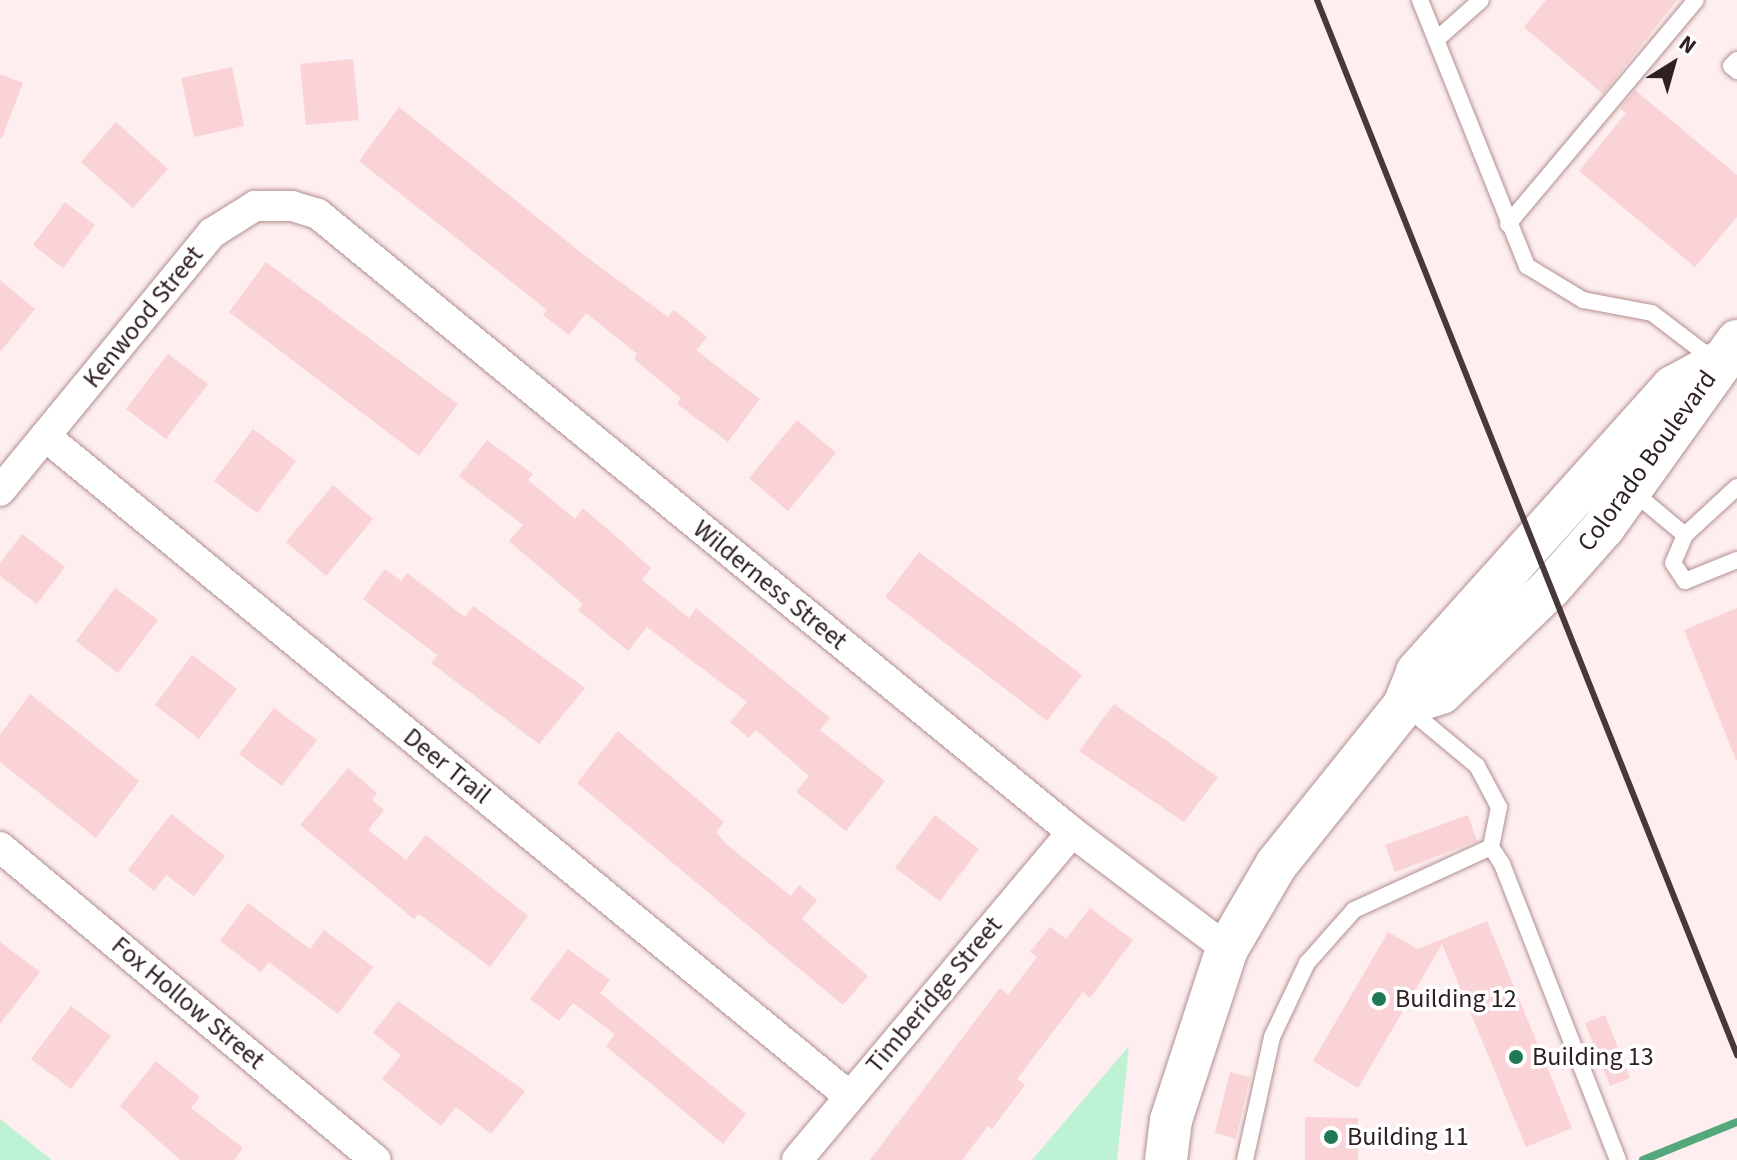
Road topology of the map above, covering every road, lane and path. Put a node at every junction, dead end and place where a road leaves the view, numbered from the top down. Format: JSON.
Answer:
{"nodes":[{"id":1,"x":1420,"y":0,"type":"edge"},
{"id":2,"x":1481,"y":0,"type":"edge"},
{"id":3,"x":1696,"y":0,"type":"edge"},
{"id":4,"x":1436,"y":40,"type":"junction"},
{"id":5,"x":1737,"y":60,"type":"edge"},
{"id":6,"x":1737,"y":71,"type":"edge"},
{"id":7,"x":318,"y":214,"type":"joint"},
{"id":8,"x":1508,"y":224,"type":"junction"},
{"id":9,"x":1727,"y":352,"type":"edge"},
{"id":10,"x":45,"y":436,"type":"junction"},
{"id":11,"x":1737,"y":487,"type":"edge"},
{"id":12,"x":1631,"y":490,"type":"junction"},
{"id":13,"x":0,"y":491,"type":"edge"},
{"id":14,"x":1685,"y":535,"type":"junction"},
{"id":15,"x":1737,"y":560,"type":"edge"},
{"id":16,"x":1404,"y":705,"type":"junction"},
{"id":17,"x":1072,"y":832,"type":"junction"},
{"id":18,"x":0,"y":847,"type":"edge"},
{"id":19,"x":1491,"y":847,"type":"junction"},
{"id":20,"x":1227,"y":949,"type":"junction"},
{"id":21,"x":849,"y":1096,"type":"junction"},
{"id":22,"x":1615,"y":1153,"type":"edge"},
{"id":23,"x":376,"y":1160,"type":"edge"},
{"id":24,"x":797,"y":1160,"type":"edge"},
{"id":25,"x":1166,"y":1160,"type":"edge"},
{"id":26,"x":1245,"y":1160,"type":"edge"}],
"edges":[{"from":1,"to":4,"type":"lane"},
{"from":2,"to":4,"type":"lane"},
{"from":3,"to":8,"type":"lane"},
{"from":4,"to":8,"type":"lane"},
{"from":5,"to":6,"type":"lane"},
{"from":7,"to":10,"type":"street","name":"Kenwood Street"},
{"from":7,"to":17,"type":"street","name":"Wilderness Street"},
{"from":8,"to":9,"type":"lane"},
{"from":9,"to":12,"type":"main road","name":"Colorado Boulevard"},
{"from":9,"to":16,"type":"main road","name":"Colorado Boulevard"},
{"from":10,"to":13,"type":"street","name":"Kenwood Street"},
{"from":10,"to":21,"type":"street","name":"Deer Trail"},
{"from":11,"to":14,"type":"lane"},
{"from":12,"to":14,"type":"lane"},
{"from":12,"to":16,"type":"main road","name":"Colorado Boulevard"},
{"from":14,"to":15,"type":"lane"},
{"from":16,"to":19,"type":"lane"},
{"from":16,"to":20,"type":"main road","name":"Colorado Boulevard"},
{"from":17,"to":20,"type":"street","name":"Wilderness Street"},
{"from":17,"to":21,"type":"street","name":"Timberidge Street"},
{"from":18,"to":23,"type":"street","name":"Fox Hollow Street"},
{"from":19,"to":22,"type":"lane"},
{"from":19,"to":26,"type":"lane"},
{"from":20,"to":25,"type":"main road","name":"Colorado Boulevard"},
{"from":21,"to":24,"type":"street","name":"Timberidge Street"}]}
